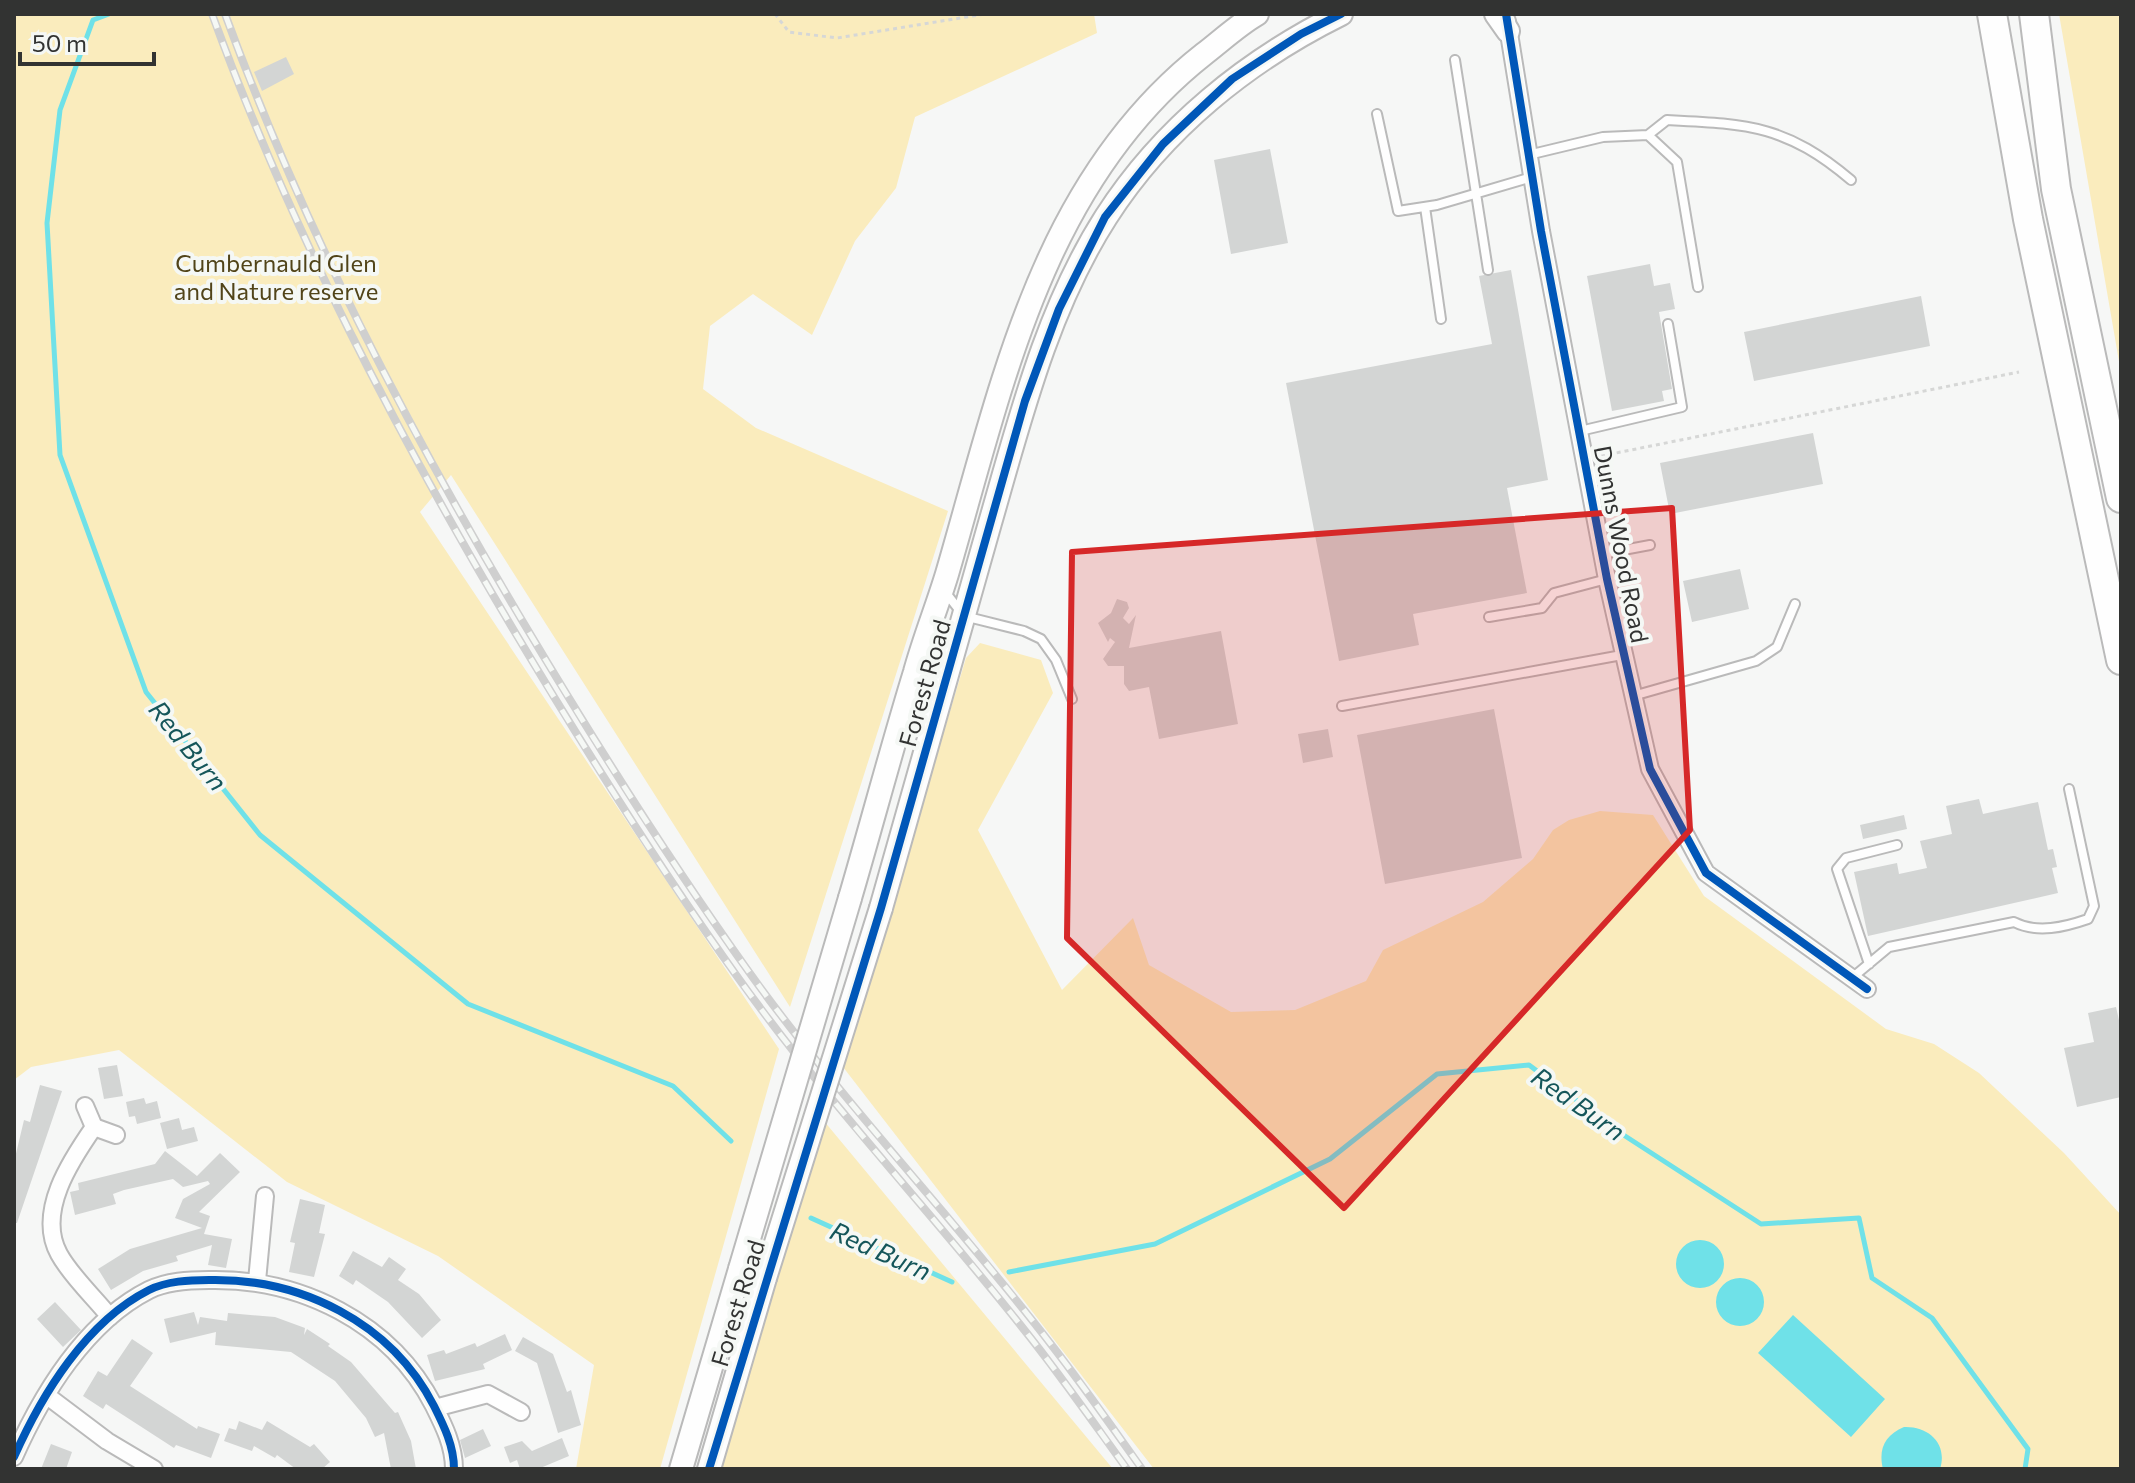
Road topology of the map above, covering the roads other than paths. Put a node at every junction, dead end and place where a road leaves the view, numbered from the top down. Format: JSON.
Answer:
{"nodes":[{"id":1,"x":1257,"y":14,"type":"edge"},
{"id":2,"x":1341,"y":14,"type":"edge"},
{"id":3,"x":1992,"y":14,"type":"edge"},
{"id":4,"x":2034,"y":14,"type":"edge"},
{"id":5,"x":1503,"y":20,"type":"edge"},
{"id":6,"x":1455,"y":60,"type":"dead end"},
{"id":7,"x":1377,"y":114,"type":"dead end"},
{"id":8,"x":1648,"y":135,"type":"junction"},
{"id":9,"x":1528,"y":155,"type":"junction"},
{"id":10,"x":1532,"y":177,"type":"junction"},
{"id":11,"x":1851,"y":180,"type":"dead end"},
{"id":12,"x":1478,"y":192,"type":"junction"},
{"id":13,"x":1425,"y":207,"type":"junction"},
{"id":14,"x":1488,"y":270,"type":"dead end"},
{"id":15,"x":1698,"y":287,"type":"dead end"},
{"id":16,"x":1441,"y":319,"type":"dead end"},
{"id":17,"x":1668,"y":324,"type":"dead end"},
{"id":18,"x":1580,"y":431,"type":"junction"},
{"id":19,"x":2121,"y":498,"type":"edge"},
{"id":20,"x":1650,"y":545,"type":"dead end"},
{"id":21,"x":1602,"y":554,"type":"junction"},
{"id":22,"x":1607,"y":579,"type":"junction"},
{"id":23,"x":943,"y":589,"type":"junction"},
{"id":24,"x":1795,"y":604,"type":"dead end"},
{"id":25,"x":964,"y":616,"type":"junction"},
{"id":26,"x":1489,"y":617,"type":"dead end"},
{"id":27,"x":1622,"y":655,"type":"junction"},
{"id":28,"x":2121,"y":660,"type":"edge"},
{"id":29,"x":1632,"y":696,"type":"junction"},
{"id":30,"x":1072,"y":699,"type":"dead end"},
{"id":31,"x":1342,"y":706,"type":"dead end"},
{"id":32,"x":2069,"y":789,"type":"dead end"},
{"id":33,"x":1897,"y":845,"type":"dead end"},
{"id":34,"x":1869,"y":964,"type":"junction"},
{"id":35,"x":1852,"y":978,"type":"junction"},
{"id":36,"x":1867,"y":989,"type":"dead end"},
{"id":37,"x":85,"y":1106,"type":"dead end"},
{"id":38,"x":94,"y":1127,"type":"junction"},
{"id":39,"x":116,"y":1135,"type":"dead end"},
{"id":40,"x":265,"y":1196,"type":"dead end"},
{"id":41,"x":257,"y":1281,"type":"junction"},
{"id":42,"x":110,"y":1317,"type":"junction"},
{"id":43,"x":46,"y":1395,"type":"junction"},
{"id":44,"x":435,"y":1408,"type":"junction"},
{"id":45,"x":521,"y":1412,"type":"dead end"},
{"id":46,"x":14,"y":1457,"type":"edge"},
{"id":47,"x":154,"y":1469,"type":"edge"},
{"id":48,"x":454,"y":1469,"type":"edge"},
{"id":49,"x":681,"y":1469,"type":"edge"},
{"id":50,"x":709,"y":1469,"type":"edge"}],
"edges":[{"from":1,"to":23,"type":"street","name":"Forest Road"},
{"from":2,"to":25,"type":"street","name":"Forest Road"},
{"from":3,"to":28,"type":"highway"},
{"from":4,"to":19,"type":"highway"},
{"from":5,"to":9,"type":"street","name":"Dunns Wood Road"},
{"from":6,"to":12,"type":"lane"},
{"from":7,"to":13,"type":"lane"},
{"from":8,"to":9,"type":"lane"},
{"from":8,"to":11,"type":"lane"},
{"from":8,"to":15,"type":"lane"},
{"from":9,"to":10,"type":"street","name":"Dunns Wood Road"},
{"from":10,"to":12,"type":"lane"},
{"from":10,"to":18,"type":"street","name":"Dunns Wood Road"},
{"from":12,"to":13,"type":"lane"},
{"from":12,"to":14,"type":"lane"},
{"from":13,"to":16,"type":"lane"},
{"from":17,"to":18,"type":"lane"},
{"from":18,"to":21,"type":"street","name":"Dunns Wood Road"},
{"from":20,"to":21,"type":"lane"},
{"from":21,"to":22,"type":"street","name":"Dunns Wood Road"},
{"from":22,"to":26,"type":"lane"},
{"from":22,"to":27,"type":"street","name":"Dunns Wood Road"},
{"from":23,"to":25,"type":"lane"},
{"from":23,"to":49,"type":"street","name":"Forest Road","bridge":true},
{"from":24,"to":29,"type":"lane"},
{"from":25,"to":30,"type":"lane"},
{"from":25,"to":50,"type":"street","name":"Forest Road","bridge":true},
{"from":27,"to":29,"type":"street","name":"Dunns Wood Road"},
{"from":27,"to":31,"type":"lane"},
{"from":29,"to":35,"type":"street","name":"Dunns Wood Road"},
{"from":32,"to":34,"type":"lane"},
{"from":33,"to":34,"type":"lane"},
{"from":34,"to":35,"type":"lane"},
{"from":35,"to":36,"type":"street","name":"Dunns Wood Road"},
{"from":37,"to":38,"type":"street"},
{"from":38,"to":39,"type":"street"},
{"from":38,"to":42,"type":"street"},
{"from":40,"to":41,"type":"street"},
{"from":41,"to":42,"type":"street"},
{"from":41,"to":44,"type":"street"},
{"from":42,"to":43,"type":"street"},
{"from":43,"to":46,"type":"street"},
{"from":43,"to":47,"type":"street"},
{"from":44,"to":45,"type":"street"},
{"from":44,"to":48,"type":"street"}]}
